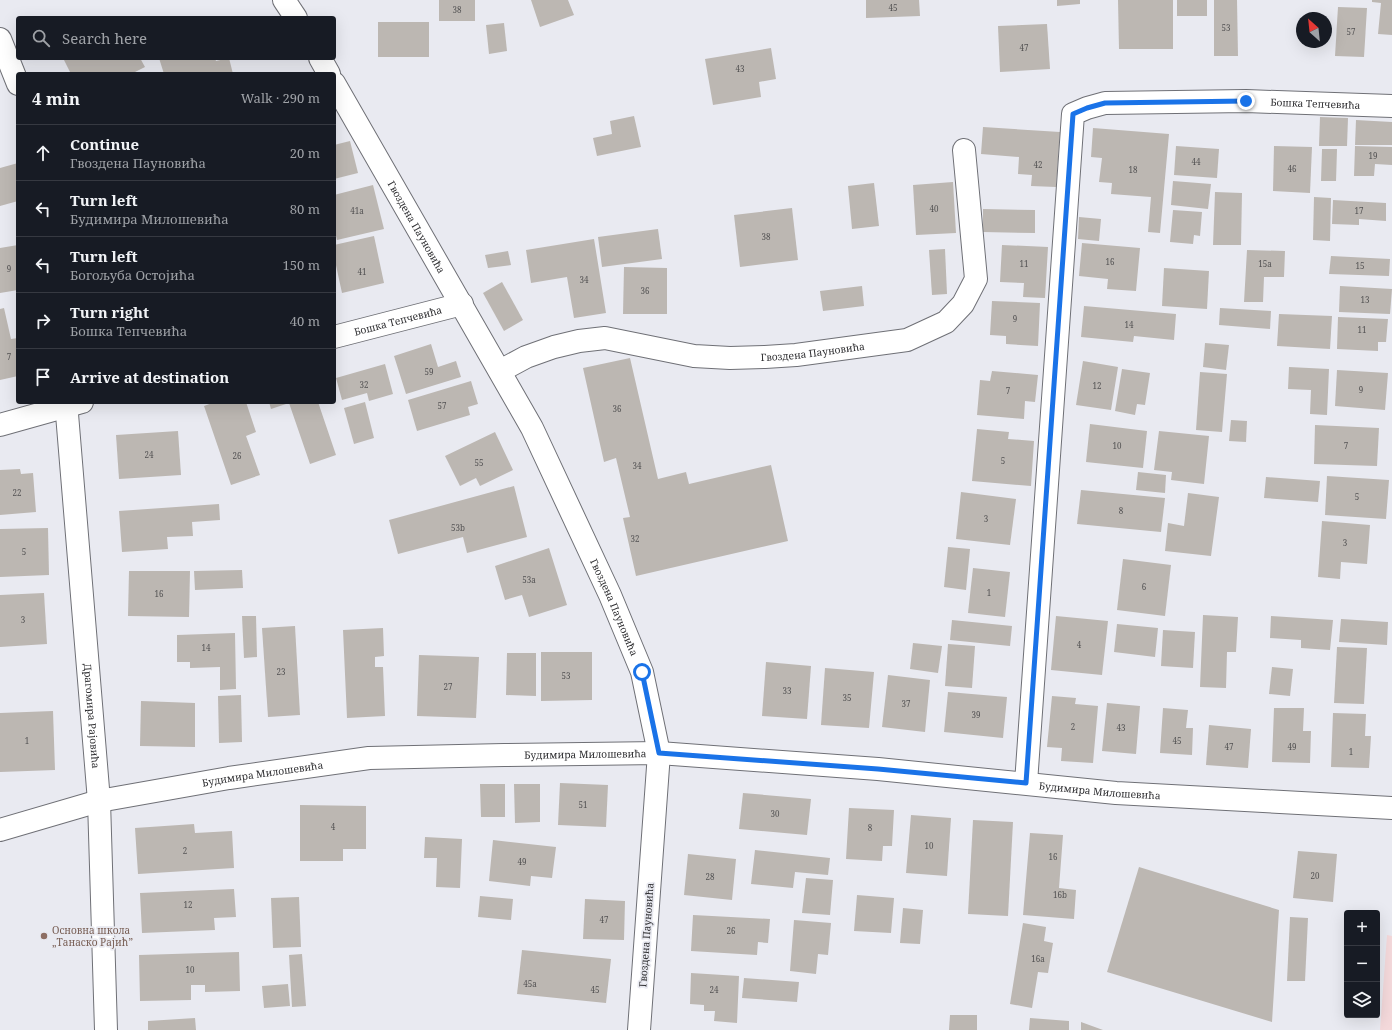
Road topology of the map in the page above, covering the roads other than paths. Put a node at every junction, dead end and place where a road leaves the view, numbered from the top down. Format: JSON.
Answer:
{"nodes":[{"id":1,"x":284,"y":0,"type":"edge"},
{"id":2,"x":295,"y":16,"type":"edge"},
{"id":3,"x":0,"y":39,"type":"edge"},
{"id":4,"x":321,"y":60,"type":"edge"},
{"id":5,"x":328,"y":72,"type":"edge"},
{"id":6,"x":16,"y":79,"type":"edge"},
{"id":7,"x":336,"y":86,"type":"edge"},
{"id":8,"x":1392,"y":106,"type":"edge"},
{"id":9,"x":964,"y":150,"type":"dead end"},
{"id":10,"x":462,"y":304,"type":"junction"},
{"id":11,"x":336,"y":336,"type":"edge"},
{"id":12,"x":500,"y":371,"type":"junction"},
{"id":13,"x":69,"y":404,"type":"edge"},
{"id":14,"x":72,"y":404,"type":"edge"},
{"id":15,"x":0,"y":425,"type":"edge"},
{"id":16,"x":659,"y":753,"type":"junction"},
{"id":17,"x":1026,"y":783,"type":"junction"},
{"id":18,"x":99,"y":801,"type":"junction"},
{"id":19,"x":1392,"y":808,"type":"edge"},
{"id":20,"x":0,"y":830,"type":"edge"},
{"id":21,"x":106,"y":1030,"type":"edge"},
{"id":22,"x":639,"y":1030,"type":"edge"}],
"edges":[{"from":1,"to":2,"type":"street"},
{"from":3,"to":6,"type":"street"},
{"from":4,"to":5,"type":"street"},
{"from":7,"to":10,"type":"street","name":"Гвоздена Пауновића"},
{"from":8,"to":17,"type":"street","name":"Бошка Тепчевића"},
{"from":9,"to":12,"type":"street","name":"Гвоздена Пауновића"},
{"from":10,"to":11,"type":"street","name":"Бошка Тепчевића"},
{"from":10,"to":12,"type":"street","name":"Гвоздена Пауновића"},
{"from":12,"to":16,"type":"street","name":"Гвоздена Пауновића"},
{"from":13,"to":15,"type":"street"},
{"from":14,"to":18,"type":"street","name":"Драгомира Рајовића"},
{"from":16,"to":17,"type":"street","name":"Будимира Милошевића"},
{"from":16,"to":18,"type":"street","name":"Будимира Милошевића"},
{"from":16,"to":22,"type":"street","name":"Гвоздена Пауновића"},
{"from":17,"to":19,"type":"street","name":"Будимира Милошевића"},
{"from":18,"to":20,"type":"street","name":"Будимира Милошевића"},
{"from":18,"to":21,"type":"street","name":"Драгомира Рајовића"}]}
